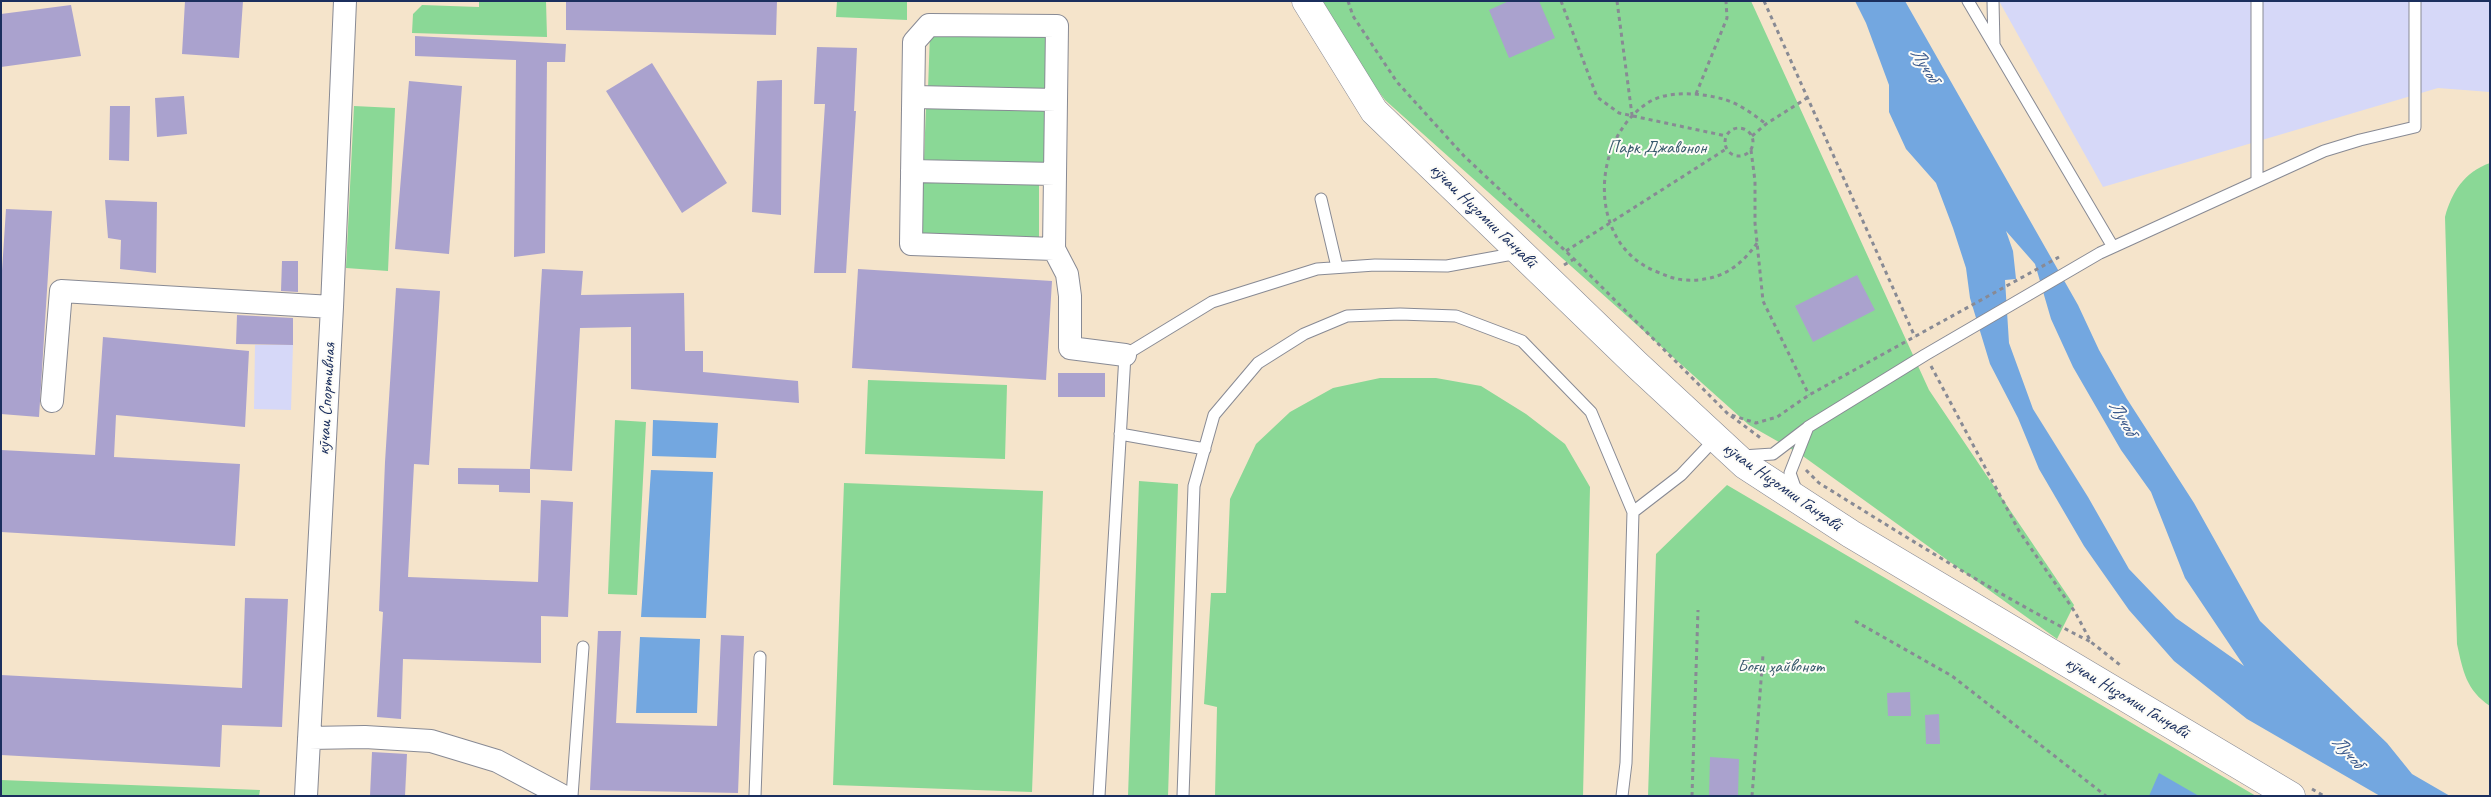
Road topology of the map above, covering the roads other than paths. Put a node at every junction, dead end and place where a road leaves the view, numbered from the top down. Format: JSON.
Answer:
{"nodes":[{"id":1,"x":345,"y":1,"type":"edge"},
{"id":2,"x":1306,"y":1,"type":"edge"},
{"id":3,"x":1968,"y":1,"type":"edge"},
{"id":4,"x":1993,"y":1,"type":"edge"},
{"id":5,"x":2257,"y":1,"type":"edge"},
{"id":6,"x":2415,"y":1,"type":"edge"},
{"id":7,"x":1994,"y":47,"type":"junction"},
{"id":8,"x":914,"y":97,"type":"junction"},
{"id":9,"x":1056,"y":100,"type":"junction"},
{"id":10,"x":912,"y":171,"type":"junction"},
{"id":11,"x":1055,"y":174,"type":"junction"},
{"id":12,"x":2257,"y":180,"type":"junction"},
{"id":13,"x":1321,"y":199,"type":"dead end"},
{"id":14,"x":2113,"y":247,"type":"junction"},
{"id":15,"x":1054,"y":249,"type":"junction"},
{"id":16,"x":1520,"y":253,"type":"junction"},
{"id":17,"x":1337,"y":267,"type":"junction"},
{"id":18,"x":332,"y":307,"type":"junction"},
{"id":19,"x":1125,"y":355,"type":"junction"},
{"id":20,"x":52,"y":401,"type":"dead end"},
{"id":21,"x":1808,"y":427,"type":"junction"},
{"id":22,"x":1120,"y":434,"type":"junction"},
{"id":23,"x":1724,"y":447,"type":"junction"},
{"id":24,"x":1205,"y":449,"type":"junction"},
{"id":25,"x":1801,"y":502,"type":"junction"},
{"id":26,"x":1633,"y":512,"type":"junction"},
{"id":27,"x":583,"y":647,"type":"dead end"},
{"id":28,"x":760,"y":657,"type":"dead end"},
{"id":29,"x":309,"y":738,"type":"junction"},
{"id":30,"x":2300,"y":792,"type":"edge"},
{"id":31,"x":306,"y":796,"type":"edge"},
{"id":32,"x":563,"y":796,"type":"edge"},
{"id":33,"x":572,"y":796,"type":"edge"},
{"id":34,"x":756,"y":796,"type":"edge"},
{"id":35,"x":1099,"y":796,"type":"edge"},
{"id":36,"x":1183,"y":796,"type":"edge"},
{"id":37,"x":1622,"y":796,"type":"edge"}],
"edges":[{"from":1,"to":18,"type":"street","name":"кӯчаи Спортивная"},
{"from":2,"to":16,"type":"street","name":"кӯчаи Низомии Ганҷавӣ"},
{"from":3,"to":7,"type":"lane"},
{"from":4,"to":7,"type":"lane"},
{"from":5,"to":12,"type":"lane"},
{"from":6,"to":12,"type":"lane"},
{"from":7,"to":14,"type":"lane"},
{"from":8,"to":9,"type":"street"},
{"from":8,"to":9,"type":"street"},
{"from":8,"to":10,"type":"street"},
{"from":9,"to":11,"type":"street"},
{"from":10,"to":11,"type":"street"},
{"from":10,"to":15,"type":"street"},
{"from":11,"to":15,"type":"street"},
{"from":12,"to":14,"type":"lane"},
{"from":13,"to":17,"type":"lane"},
{"from":14,"to":21,"type":"lane"},
{"from":15,"to":19,"type":"street"},
{"from":16,"to":17,"type":"lane"},
{"from":16,"to":23,"type":"street","name":"кӯчаи Низомии Ганҷавӣ"},
{"from":17,"to":19,"type":"lane"},
{"from":18,"to":20,"type":"street"},
{"from":18,"to":29,"type":"street","name":"кӯчаи Спортивная"},
{"from":19,"to":22,"type":"lane"},
{"from":21,"to":23,"type":"lane"},
{"from":21,"to":25,"type":"lane"},
{"from":22,"to":24,"type":"lane"},
{"from":22,"to":35,"type":"lane"},
{"from":23,"to":25,"type":"street","name":"кӯчаи Низомии Ганҷавӣ"},
{"from":23,"to":26,"type":"lane"},
{"from":24,"to":26,"type":"lane"},
{"from":24,"to":36,"type":"lane"},
{"from":25,"to":30,"type":"street","name":"кӯчаи Низомии Ганҷавӣ"},
{"from":26,"to":37,"type":"lane"},
{"from":27,"to":33,"type":"lane"},
{"from":28,"to":34,"type":"lane"},
{"from":29,"to":31,"type":"street","name":"кӯчаи Спортивная"},
{"from":29,"to":32,"type":"street"}]}
